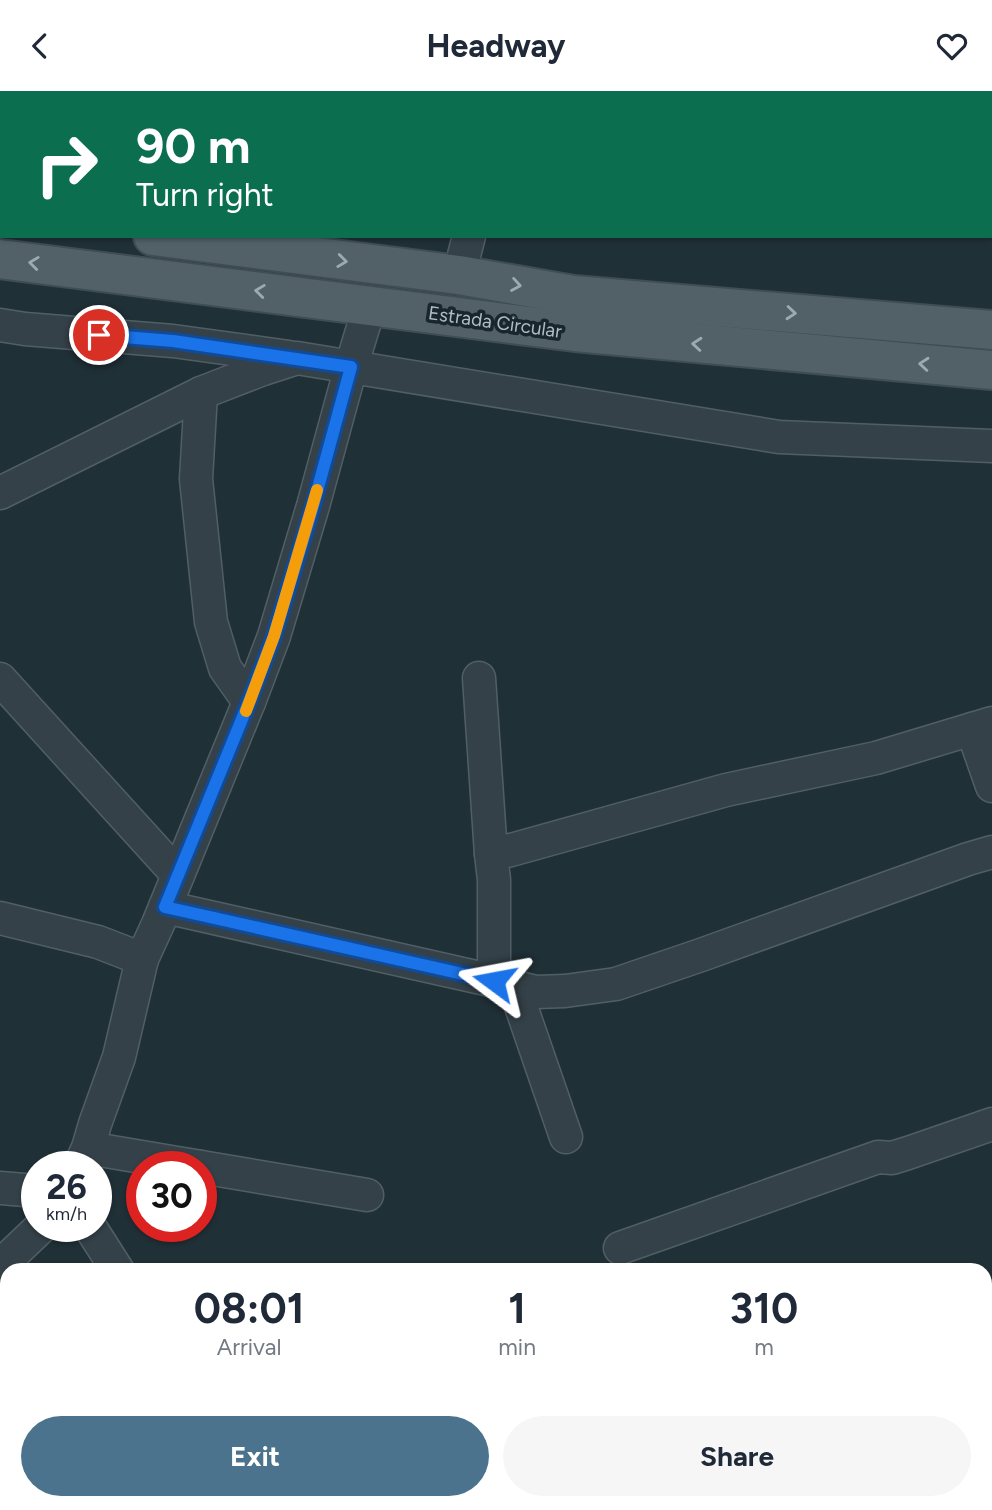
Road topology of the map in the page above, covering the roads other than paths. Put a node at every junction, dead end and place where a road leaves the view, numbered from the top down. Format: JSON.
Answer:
{"nodes":[{"id":1,"x":169,"y":238,"type":"edge"},
{"id":2,"x":468,"y":238,"type":"edge"},
{"id":3,"x":0,"y":259,"type":"edge"},
{"id":4,"x":459,"y":275,"type":"junction"},
{"id":5,"x":370,"y":305,"type":"junction"},
{"id":6,"x":0,"y":325,"type":"edge"},
{"id":7,"x":992,"y":330,"type":"edge"},
{"id":8,"x":297,"y":358,"type":"junction"},
{"id":9,"x":351,"y":367,"type":"junction"},
{"id":10,"x":992,"y":370,"type":"edge"},
{"id":11,"x":201,"y":393,"type":"junction"},
{"id":12,"x":992,"y":446,"type":"edge"},
{"id":13,"x":0,"y":493,"type":"edge"},
{"id":14,"x":479,"y":678,"type":"dead end"},
{"id":15,"x":0,"y":679,"type":"edge"},
{"id":16,"x":249,"y":702,"type":"junction"},
{"id":17,"x":982,"y":726,"type":"edge"},
{"id":18,"x":992,"y":786,"type":"edge"},
{"id":19,"x":992,"y":852,"type":"edge"},
{"id":20,"x":491,"y":854,"type":"junction"},
{"id":21,"x":178,"y":875,"type":"junction"},
{"id":22,"x":165,"y":907,"type":"junction"},
{"id":23,"x":0,"y":918,"type":"edge"},
{"id":24,"x":142,"y":959,"type":"junction"},
{"id":25,"x":504,"y":983,"type":"junction"},
{"id":26,"x":992,"y":1124,"type":"edge"},
{"id":27,"x":566,"y":1137,"type":"dead end"},
{"id":28,"x":86,"y":1151,"type":"edge"},
{"id":29,"x":217,"y":1170,"type":"edge"},
{"id":30,"x":0,"y":1188,"type":"edge"},
{"id":31,"x":21,"y":1190,"type":"edge"},
{"id":32,"x":367,"y":1195,"type":"dead end"},
{"id":33,"x":25,"y":1242,"type":"edge"},
{"id":34,"x":100,"y":1242,"type":"edge"},
{"id":35,"x":620,"y":1248,"type":"dead end"},
{"id":36,"x":3,"y":1263,"type":"edge"},
{"id":37,"x":113,"y":1263,"type":"edge"}],
"edges":[{"from":1,"to":4,"type":"main road","name":"Estrada Circular","one_way":true},
{"from":2,"to":4,"type":"street"},
{"from":5,"to":3,"type":"main road","name":"Estrada Circular","one_way":true},
{"from":4,"to":7,"type":"main road","name":"Estrada Circular","one_way":true},
{"from":5,"to":9,"type":"street"},
{"from":10,"to":5,"type":"main road","name":"Estrada Circular","one_way":true},
{"from":6,"to":8,"type":"street"},
{"from":8,"to":9,"type":"street"},
{"from":8,"to":11,"type":"street"},
{"from":9,"to":12,"type":"street"},
{"from":9,"to":16,"type":"street"},
{"from":11,"to":13,"type":"street"},
{"from":11,"to":16,"type":"street"},
{"from":14,"to":20,"type":"street"},
{"from":15,"to":21,"type":"street"},
{"from":16,"to":21,"type":"street"},
{"from":17,"to":18,"type":"street"},
{"from":17,"to":20,"type":"street"},
{"from":19,"to":25,"type":"street"},
{"from":20,"to":25,"type":"street"},
{"from":21,"to":22,"type":"street"},
{"from":22,"to":24,"type":"street"},
{"from":22,"to":25,"type":"street"},
{"from":23,"to":24,"type":"street"},
{"from":24,"to":28,"type":"street"},
{"from":25,"to":27,"type":"street"},
{"from":26,"to":35,"type":"street"},
{"from":29,"to":32,"type":"street"},
{"from":30,"to":31,"type":"street"},
{"from":33,"to":36,"type":"street"},
{"from":34,"to":37,"type":"street"}]}
